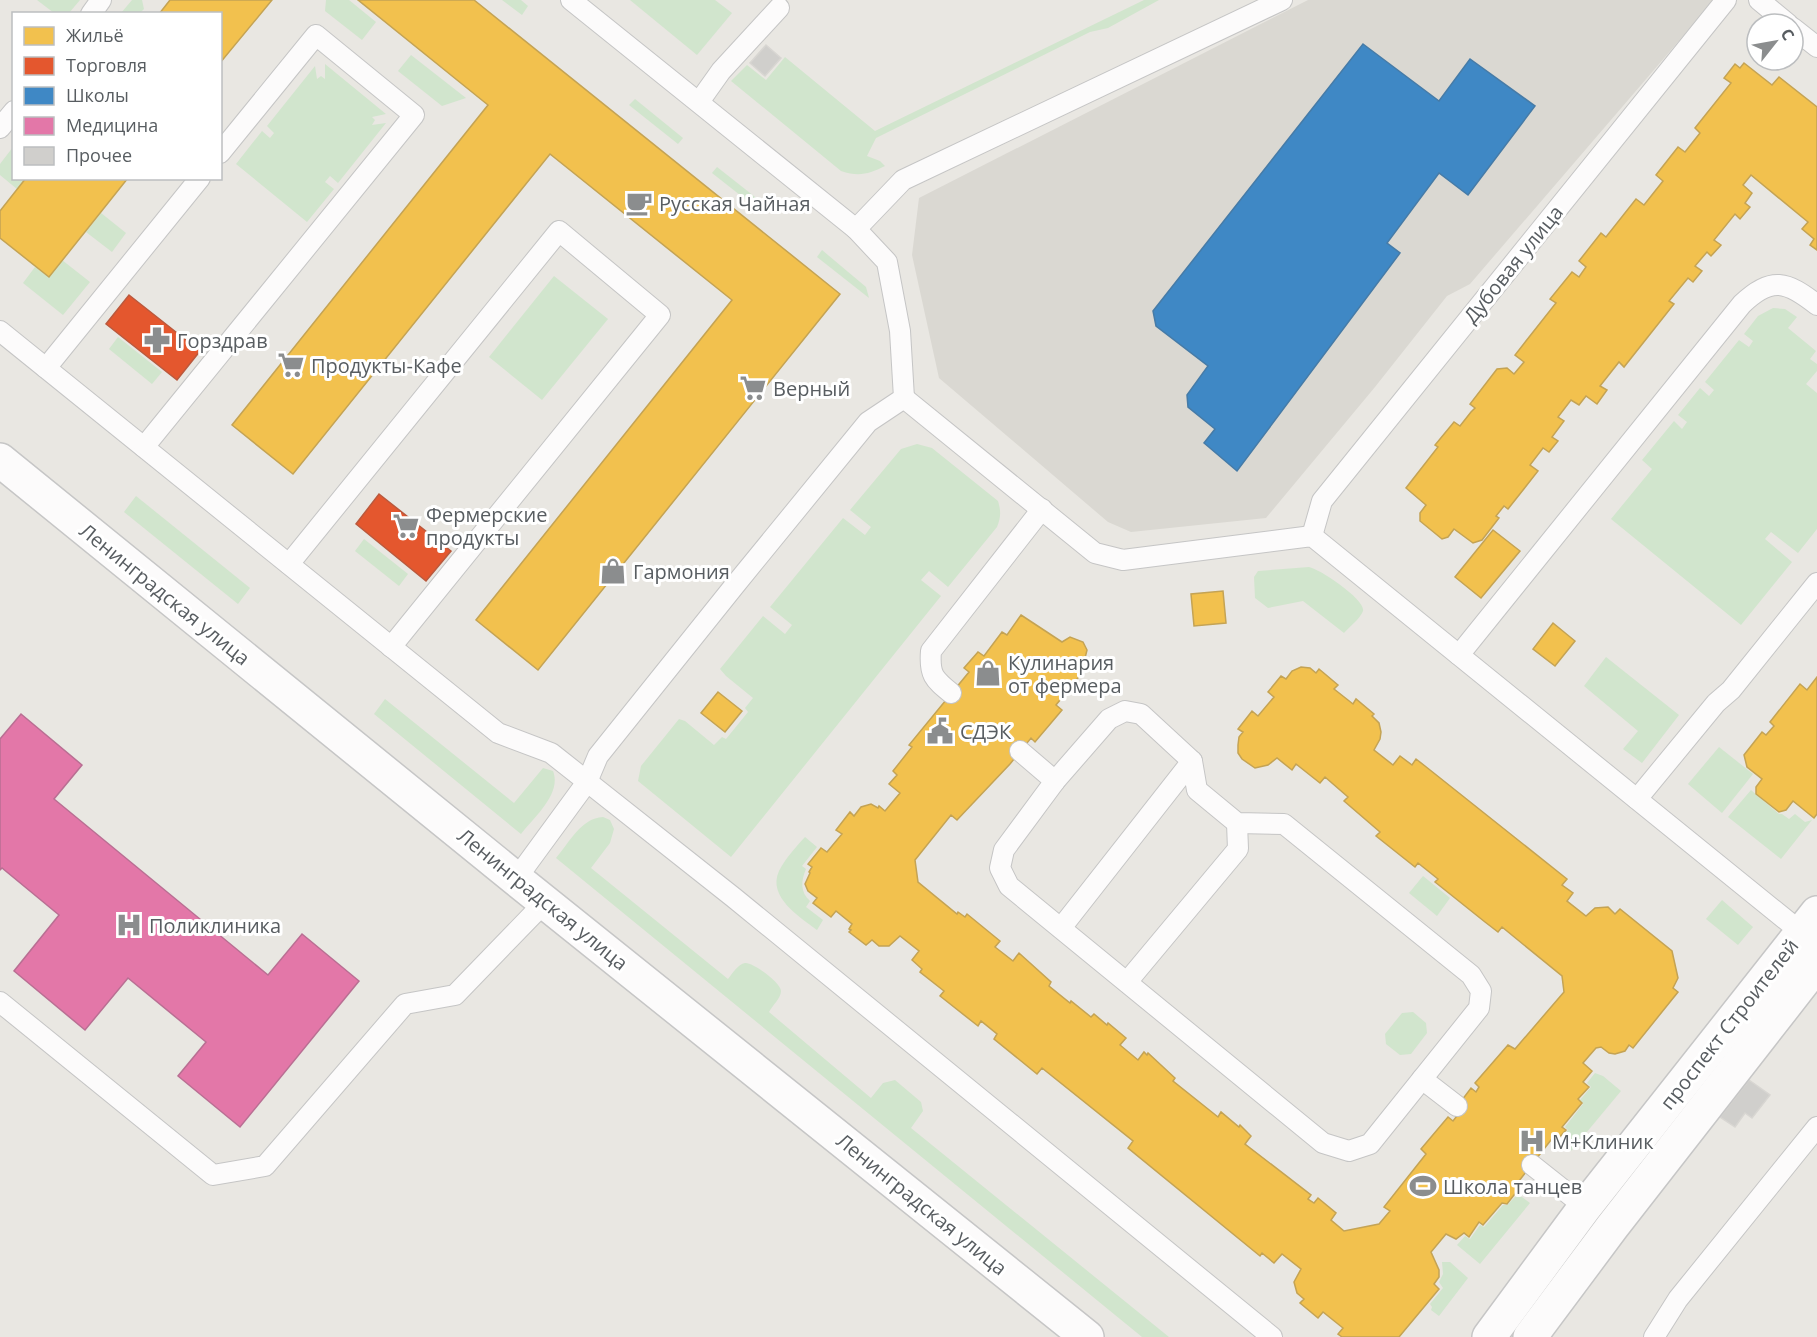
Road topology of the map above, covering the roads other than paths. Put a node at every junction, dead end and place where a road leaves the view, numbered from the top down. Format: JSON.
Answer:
{"nodes":[{"id":1,"x":571,"y":0,"type":"edge"},
{"id":2,"x":1282,"y":0,"type":"edge"},
{"id":3,"x":1726,"y":0,"type":"edge"},
{"id":4,"x":1759,"y":0,"type":"edge"},
{"id":5,"x":779,"y":8,"type":"dead end"},
{"id":6,"x":1774,"y":12,"type":"edge"},
{"id":7,"x":1805,"y":38,"type":"edge"},
{"id":8,"x":1817,"y":47,"type":"edge"},
{"id":9,"x":699,"y":102,"type":"junction"},
{"id":10,"x":12,"y":113,"type":"edge"},
{"id":11,"x":0,"y":128,"type":"edge"},
{"id":12,"x":222,"y":151,"type":"edge"},
{"id":13,"x":198,"y":180,"type":"edge"},
{"id":14,"x":856,"y":229,"type":"junction"},
{"id":15,"x":1817,"y":305,"type":"edge"},
{"id":16,"x":0,"y":331,"type":"edge"},
{"id":17,"x":46,"y":368,"type":"junction"},
{"id":18,"x":904,"y":398,"type":"junction"},
{"id":19,"x":144,"y":447,"type":"junction"},
{"id":20,"x":0,"y":460,"type":"edge"},
{"id":21,"x":1042,"y":509,"type":"junction"},
{"id":22,"x":1312,"y":536,"type":"junction"},
{"id":23,"x":290,"y":564,"type":"junction"},
{"id":24,"x":1817,"y":583,"type":"edge"},
{"id":25,"x":391,"y":647,"type":"junction"},
{"id":26,"x":1459,"y":655,"type":"junction"},
{"id":27,"x":951,"y":693,"type":"dead end"},
{"id":28,"x":1020,"y":751,"type":"dead end"},
{"id":29,"x":1192,"y":761,"type":"junction"},
{"id":30,"x":1055,"y":781,"type":"junction"},
{"id":31,"x":587,"y":782,"type":"junction"},
{"id":32,"x":1637,"y":799,"type":"junction"},
{"id":33,"x":1237,"y":823,"type":"junction"},
{"id":34,"x":516,"y":879,"type":"junction"},
{"id":35,"x":545,"y":902,"type":"junction"},
{"id":36,"x":1061,"y":928,"type":"junction"},
{"id":37,"x":1812,"y":930,"type":"edge"},
{"id":38,"x":1817,"y":963,"type":"edge"},
{"id":39,"x":1127,"y":982,"type":"junction"},
{"id":40,"x":0,"y":1002,"type":"edge"},
{"id":41,"x":1422,"y":1079,"type":"junction"},
{"id":42,"x":1457,"y":1106,"type":"dead end"},
{"id":43,"x":1817,"y":1127,"type":"edge"},
{"id":44,"x":1532,"y":1165,"type":"dead end"},
{"id":45,"x":1585,"y":1207,"type":"junction"},
{"id":46,"x":1087,"y":1337,"type":"edge"},
{"id":47,"x":1272,"y":1337,"type":"edge"},
{"id":48,"x":1489,"y":1337,"type":"edge"},
{"id":49,"x":1530,"y":1337,"type":"edge"},
{"id":50,"x":1654,"y":1337,"type":"edge"}],
"edges":[{"from":1,"to":9,"type":"lane"},
{"from":2,"to":14,"type":"lane"},
{"from":3,"to":22,"type":"lane","name":"Дубовая улица"},
{"from":4,"to":6,"type":"lane"},
{"from":5,"to":9,"type":"lane"},
{"from":7,"to":8,"type":"lane"},
{"from":9,"to":14,"type":"lane"},
{"from":10,"to":11,"type":"lane"},
{"from":12,"to":19,"type":"lane"},
{"from":13,"to":17,"type":"lane"},
{"from":14,"to":18,"type":"lane"},
{"from":15,"to":26,"type":"lane"},
{"from":16,"to":17,"type":"lane"},
{"from":17,"to":19,"type":"lane"},
{"from":18,"to":21,"type":"lane"},
{"from":18,"to":31,"type":"lane"},
{"from":19,"to":23,"type":"lane"},
{"from":20,"to":34,"type":"street","name":"Ленинградская улица"},
{"from":21,"to":22,"type":"lane"},
{"from":21,"to":27,"type":"lane"},
{"from":22,"to":26,"type":"lane"},
{"from":23,"to":25,"type":"lane"},
{"from":23,"to":25,"type":"lane"},
{"from":24,"to":32,"type":"lane"},
{"from":25,"to":31,"type":"lane"},
{"from":26,"to":32,"type":"lane"},
{"from":28,"to":30,"type":"lane"},
{"from":29,"to":30,"type":"lane"},
{"from":29,"to":33,"type":"lane"},
{"from":29,"to":36,"type":"lane"},
{"from":30,"to":36,"type":"lane"},
{"from":31,"to":34,"type":"lane"},
{"from":31,"to":47,"type":"lane"},
{"from":32,"to":37,"type":"lane"},
{"from":33,"to":39,"type":"lane"},
{"from":33,"to":41,"type":"lane"},
{"from":34,"to":35,"type":"street","name":"Ленинградская улица"},
{"from":35,"to":40,"type":"lane"},
{"from":35,"to":46,"type":"street","name":"Ленинградская улица"},
{"from":36,"to":39,"type":"lane"},
{"from":37,"to":45,"type":"street","name":"проспект Строителей"},
{"from":38,"to":49,"type":"street","name":"проспект Строителей"},
{"from":39,"to":41,"type":"lane"},
{"from":41,"to":42,"type":"lane"},
{"from":43,"to":50,"type":"lane"},
{"from":44,"to":45,"type":"lane"},
{"from":45,"to":48,"type":"street","name":"проспект Строителей"}]}
